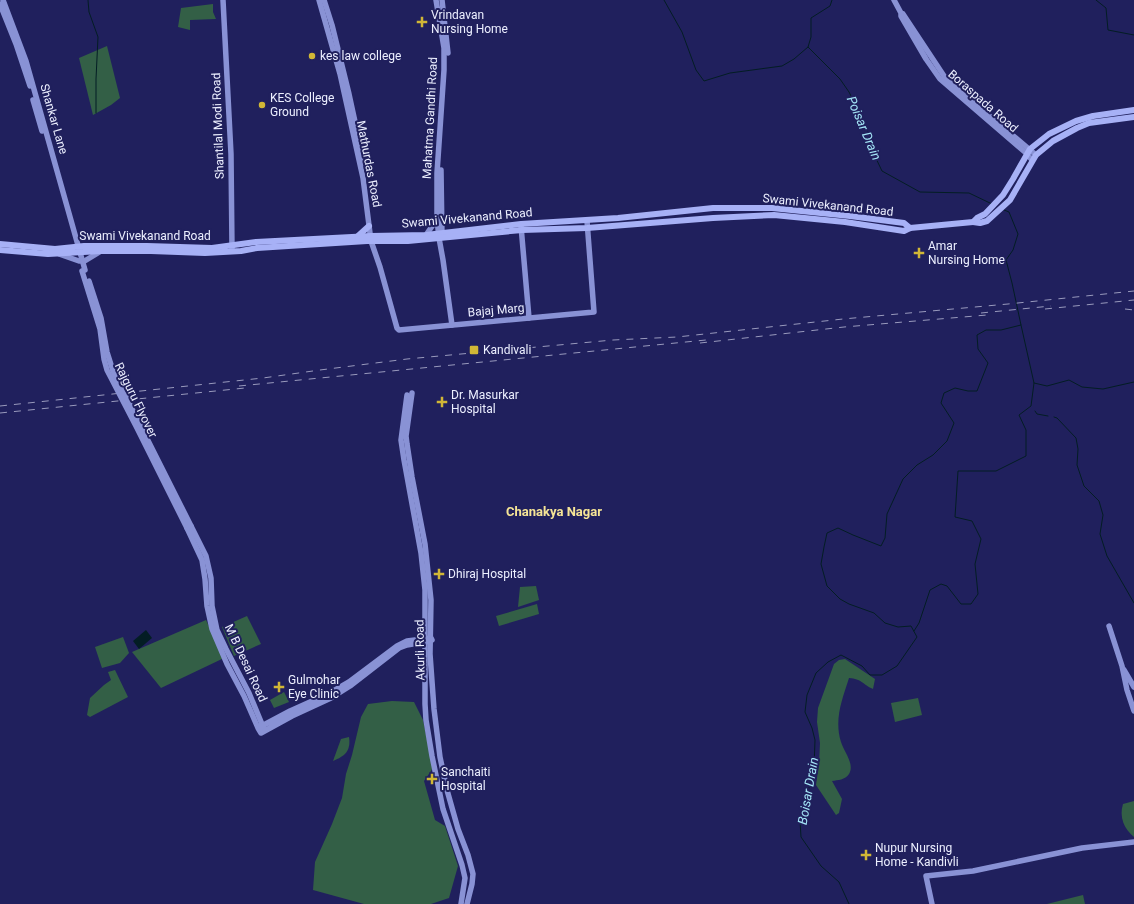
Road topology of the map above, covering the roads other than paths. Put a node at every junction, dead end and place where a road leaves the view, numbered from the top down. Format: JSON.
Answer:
{"nodes":[{"id":1,"x":3,"y":0,"type":"edge"},
{"id":2,"x":223,"y":0,"type":"edge"},
{"id":3,"x":319,"y":0,"type":"edge"},
{"id":4,"x":324,"y":0,"type":"edge"},
{"id":5,"x":436,"y":0,"type":"edge"},
{"id":6,"x":442,"y":0,"type":"edge"},
{"id":7,"x":894,"y":0,"type":"edge"},
{"id":8,"x":0,"y":4,"type":"edge"},
{"id":9,"x":1134,"y":110,"type":"edge"},
{"id":10,"x":1134,"y":116,"type":"edge"},
{"id":11,"x":1028,"y":151,"type":"junction"},
{"id":12,"x":1034,"y":157,"type":"junction"},
{"id":13,"x":987,"y":216,"type":"junction"},
{"id":14,"x":440,"y":220,"type":"junction"},
{"id":15,"x":587,"y":221,"type":"junction"},
{"id":16,"x":369,"y":226,"type":"junction"},
{"id":17,"x":521,"y":227,"type":"junction"},
{"id":18,"x":587,"y":228,"type":"junction"},
{"id":19,"x":910,"y":228,"type":"junction"},
{"id":20,"x":451,"y":232,"type":"junction"},
{"id":21,"x":426,"y":235,"type":"junction"},
{"id":22,"x":440,"y":235,"type":"junction"},
{"id":23,"x":358,"y":236,"type":"junction"},
{"id":24,"x":373,"y":240,"type":"junction"},
{"id":25,"x":0,"y":244,"type":"edge"},
{"id":26,"x":232,"y":248,"type":"junction"},
{"id":27,"x":78,"y":249,"type":"junction"},
{"id":28,"x":0,"y":250,"type":"edge"},
{"id":29,"x":101,"y":251,"type":"junction"},
{"id":30,"x":58,"y":254,"type":"junction"},
{"id":31,"x":81,"y":262,"type":"junction"},
{"id":32,"x":529,"y":318,"type":"junction"},
{"id":33,"x":452,"y":325,"type":"junction"},
{"id":34,"x":399,"y":330,"type":"joint"},
{"id":35,"x":409,"y":394,"type":"dead end"},
{"id":36,"x":195,"y":540,"type":"joint"},
{"id":37,"x":1109,"y":626,"type":"dead end"},
{"id":38,"x":427,"y":640,"type":"junction"},
{"id":39,"x":1122,"y":666,"type":"junction"},
{"id":40,"x":1134,"y":687,"type":"edge"},
{"id":41,"x":1134,"y":711,"type":"edge"},
{"id":42,"x":1134,"y":842,"type":"edge"},
{"id":43,"x":461,"y":904,"type":"edge"},
{"id":44,"x":467,"y":904,"type":"edge"},
{"id":45,"x":932,"y":904,"type":"edge"}],
"edges":[{"from":1,"to":27,"type":"street","name":"Shankar Lane"},
{"from":2,"to":26,"type":"street","name":"Shantilal Modi Road"},
{"from":3,"to":16,"type":"street","name":"Mathurdas Road"},
{"from":4,"to":24,"type":"street"},
{"from":5,"to":14,"type":"street","name":"Mahatma Gandhi Road"},
{"from":6,"to":14,"type":"street","name":"Mahatma Gandhi Road"},
{"from":7,"to":11,"type":"street","name":"Boraspada Road"},
{"from":8,"to":27,"type":"street","name":"Shankar Lane"},
{"from":9,"to":11,"type":"main road"},
{"from":10,"to":12,"type":"main road"},
{"from":11,"to":12,"type":"street","name":"Boraspada Road"},
{"from":11,"to":13,"type":"main road"},
{"from":12,"to":13,"type":"main road"},
{"from":13,"to":19,"type":"main road","name":"Swami Vivekanand Road"},
{"from":14,"to":20,"type":"street"},
{"from":14,"to":21,"type":"street"},
{"from":14,"to":22,"type":"street","name":"Mahatma Gandhi Road"},
{"from":15,"to":17,"type":"main road","name":"Swami Vivekanand Road"},
{"from":15,"to":18,"type":"street"},
{"from":15,"to":19,"type":"main road","name":"Swami Vivekanand Road"},
{"from":16,"to":23,"type":"main road"},
{"from":16,"to":24,"type":"street","name":"Mathurdas Road"},
{"from":17,"to":18,"type":"main road","name":"Swami Vivekanand Road"},
{"from":17,"to":20,"type":"main road","name":"Swami Vivekanand Road"},
{"from":17,"to":22,"type":"main road","name":"Swami Vivekanand Road"},
{"from":17,"to":32,"type":"street"},
{"from":18,"to":19,"type":"main road","name":"Swami Vivekanand Road"},
{"from":18,"to":32,"type":"street","name":"Bajaj Marg"},
{"from":20,"to":22,"type":"main road","name":"Swami Vivekanand Road"},
{"from":21,"to":22,"type":"main road","name":"Swami Vivekanand Road"},
{"from":21,"to":24,"type":"main road","name":"Swami Vivekanand Road"},
{"from":22,"to":24,"type":"main road","name":"Swami Vivekanand Road"},
{"from":22,"to":33,"type":"street","name":"Mahatma Gandhi Road"},
{"from":23,"to":24,"type":"main road","name":"Swami Vivekanand Road"},
{"from":23,"to":26,"type":"main road","name":"Swami Vivekanand Road"},
{"from":24,"to":26,"type":"main road","name":"Swami Vivekanand Road"},
{"from":24,"to":34,"type":"street","name":"Mathurdas Road"},
{"from":25,"to":27,"type":"main road","name":"Swami Vivekanand Road"},
{"from":26,"to":27,"type":"main road","name":"Swami Vivekanand Road"},
{"from":26,"to":29,"type":"main road","name":"Swami Vivekanand Road"},
{"from":27,"to":29,"type":"main road","name":"Swami Vivekanand Road"},
{"from":27,"to":30,"type":"main road","name":"Swami Vivekanand Road"},
{"from":27,"to":31,"type":"street"},
{"from":28,"to":30,"type":"main road","name":"Swami Vivekanand Road"},
{"from":29,"to":31,"type":"street"},
{"from":30,"to":31,"type":"street"},
{"from":31,"to":36,"type":"street","name":"Rajguru Flyover","bridge":true},
{"from":32,"to":33,"type":"street","name":"Bajaj Marg"},
{"from":33,"to":34,"type":"street","name":"Bajaj Marg"},
{"from":35,"to":38,"type":"street","name":"Akurli Road"},
{"from":36,"to":38,"type":"street","name":"M B Desai Road"},
{"from":37,"to":39,"type":"street"},
{"from":38,"to":43,"type":"street","name":"Akurli Road"},
{"from":38,"to":44,"type":"street","name":"Akurli Road"},
{"from":39,"to":40,"type":"street"},
{"from":39,"to":41,"type":"street"},
{"from":42,"to":45,"type":"street"}]}
